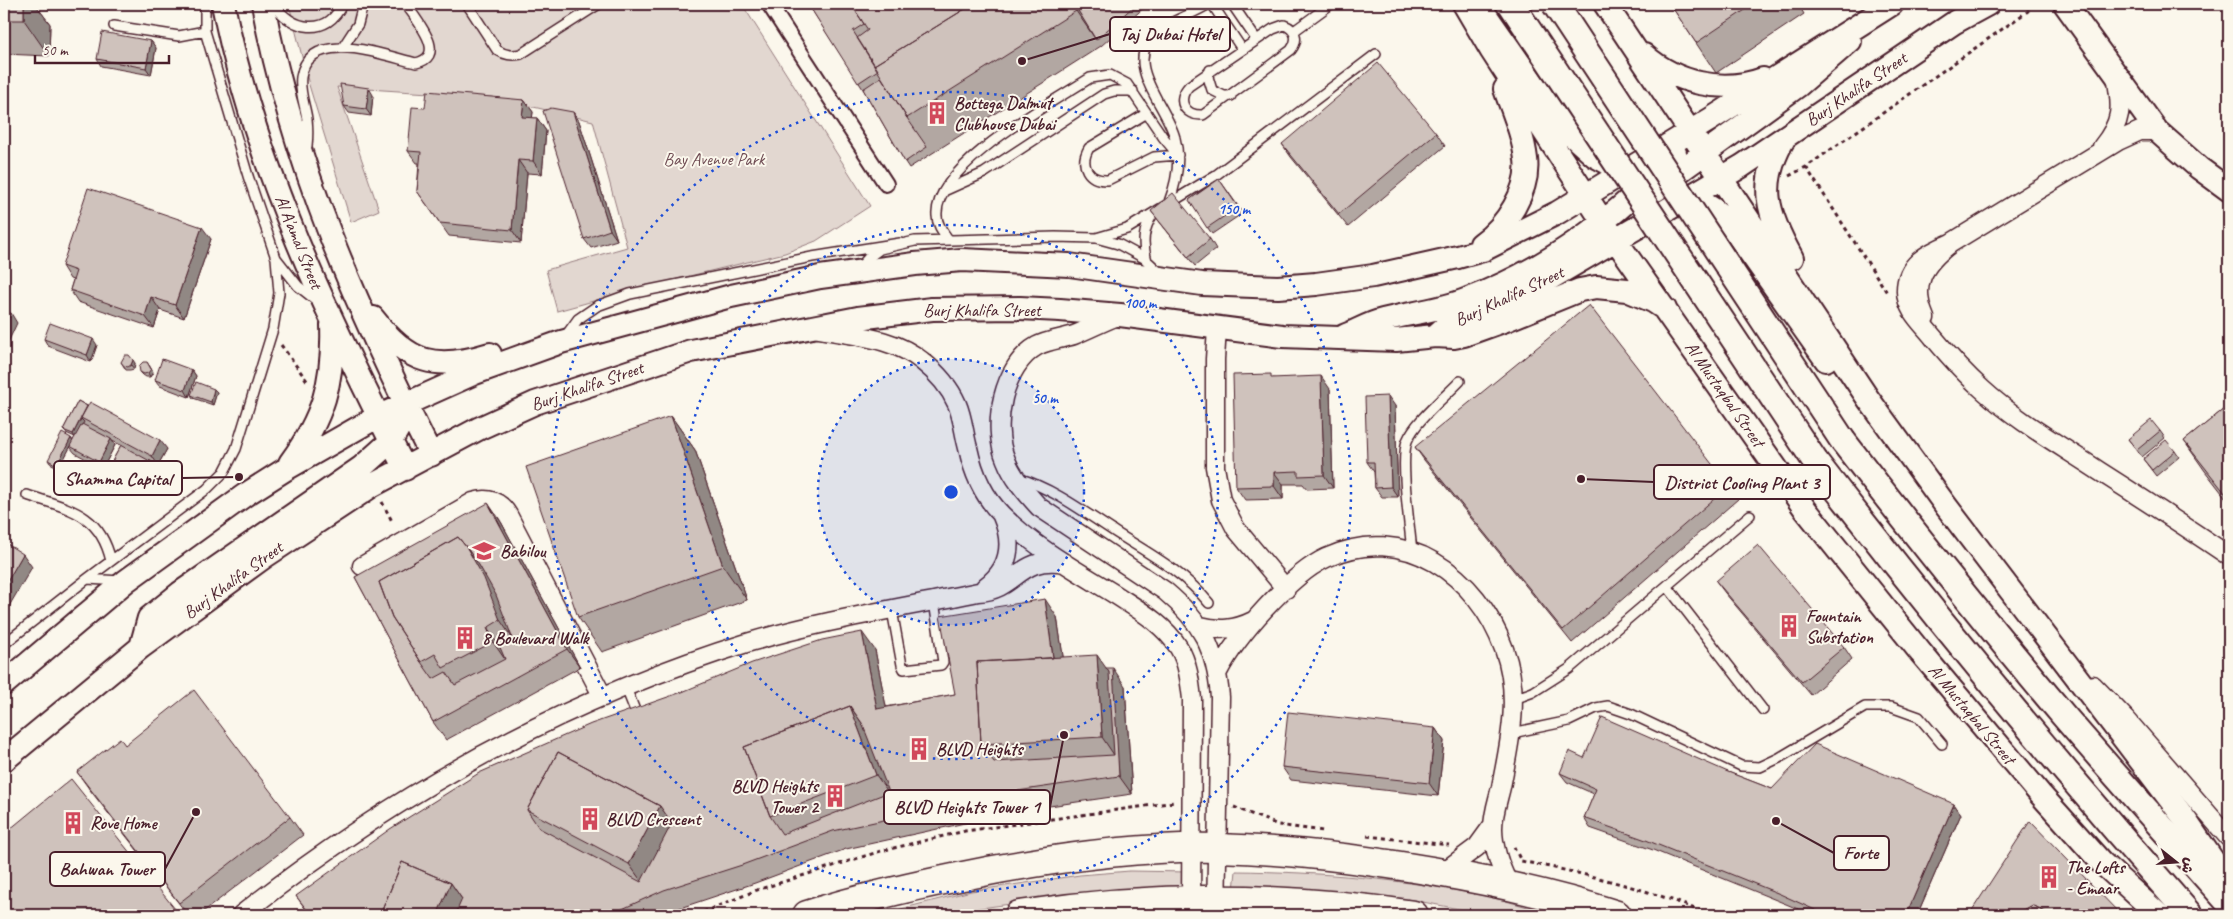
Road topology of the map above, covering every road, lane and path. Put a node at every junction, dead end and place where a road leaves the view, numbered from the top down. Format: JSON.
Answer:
{"nodes":[{"id":1,"x":204,"y":4,"type":"edge"},
{"id":2,"x":223,"y":4,"type":"edge"},
{"id":3,"x":263,"y":4,"type":"edge"},
{"id":4,"x":274,"y":4,"type":"edge"},
{"id":5,"x":342,"y":4,"type":"edge"},
{"id":6,"x":363,"y":4,"type":"edge"},
{"id":7,"x":406,"y":4,"type":"edge"},
{"id":8,"x":467,"y":4,"type":"edge"},
{"id":9,"x":599,"y":4,"type":"edge"},
{"id":10,"x":769,"y":4,"type":"edge"},
{"id":11,"x":1210,"y":4,"type":"edge"},
{"id":12,"x":1232,"y":4,"type":"edge"},
{"id":13,"x":1331,"y":4,"type":"edge"},
{"id":14,"x":1464,"y":4,"type":"edge"},
{"id":15,"x":1477,"y":4,"type":"edge"},
{"id":16,"x":1512,"y":4,"type":"edge"},
{"id":17,"x":1555,"y":4,"type":"edge"},
{"id":18,"x":1605,"y":4,"type":"edge"},
{"id":19,"x":2028,"y":4,"type":"edge"},
{"id":20,"x":2065,"y":4,"type":"edge"},
{"id":21,"x":1988,"y":5,"type":"edge"},
{"id":22,"x":1889,"y":6,"type":"edge"},
{"id":23,"x":114,"y":26,"type":"dead end"},
{"id":24,"x":205,"y":31,"type":"junction"},
{"id":25,"x":1294,"y":31,"type":"junction"},
{"id":26,"x":1628,"y":39,"type":"junction"},
{"id":27,"x":1256,"y":40,"type":"junction"},
{"id":28,"x":343,"y":47,"type":"junction"},
{"id":29,"x":1242,"y":49,"type":"junction"},
{"id":30,"x":1491,"y":50,"type":"junction"},
{"id":31,"x":1376,"y":54,"type":"dead end"},
{"id":32,"x":1210,"y":70,"type":"junction"},
{"id":33,"x":1785,"y":70,"type":"junction"},
{"id":34,"x":2115,"y":74,"type":"junction"},
{"id":35,"x":1133,"y":91,"type":"junction"},
{"id":36,"x":1231,"y":96,"type":"junction"},
{"id":37,"x":1147,"y":113,"type":"junction"},
{"id":38,"x":2157,"y":131,"type":"junction"},
{"id":39,"x":1690,"y":132,"type":"junction"},
{"id":40,"x":1785,"y":137,"type":"junction"},
{"id":41,"x":1705,"y":152,"type":"junction"},
{"id":42,"x":2097,"y":153,"type":"junction"},
{"id":43,"x":1178,"y":155,"type":"junction"},
{"id":44,"x":304,"y":163,"type":"junction"},
{"id":45,"x":1806,"y":167,"type":"junction"},
{"id":46,"x":1625,"y":172,"type":"junction"},
{"id":47,"x":1722,"y":177,"type":"junction"},
{"id":48,"x":886,"y":184,"type":"dead end"},
{"id":49,"x":1767,"y":188,"type":"junction"},
{"id":50,"x":1648,"y":189,"type":"junction"},
{"id":51,"x":2229,"y":190,"type":"edge"},
{"id":52,"x":944,"y":191,"type":"junction"},
{"id":53,"x":1586,"y":196,"type":"junction"},
{"id":54,"x":1683,"y":199,"type":"junction"},
{"id":55,"x":1169,"y":202,"type":"junction"},
{"id":56,"x":1153,"y":213,"type":"junction"},
{"id":57,"x":1603,"y":222,"type":"junction"},
{"id":58,"x":1096,"y":238,"type":"junction"},
{"id":59,"x":948,"y":239,"type":"junction"},
{"id":60,"x":1617,"y":240,"type":"junction"},
{"id":61,"x":900,"y":243,"type":"junction"},
{"id":62,"x":276,"y":258,"type":"junction"},
{"id":63,"x":1458,"y":258,"type":"junction"},
{"id":64,"x":1148,"y":262,"type":"junction"},
{"id":65,"x":855,"y":272,"type":"junction"},
{"id":66,"x":1165,"y":279,"type":"junction"},
{"id":67,"x":357,"y":298,"type":"junction"},
{"id":68,"x":1890,"y":299,"type":"dead end"},
{"id":69,"x":1665,"y":309,"type":"junction"},
{"id":70,"x":329,"y":313,"type":"junction"},
{"id":71,"x":1120,"y":314,"type":"junction"},
{"id":72,"x":1816,"y":319,"type":"junction"},
{"id":73,"x":273,"y":328,"type":"junction"},
{"id":74,"x":815,"y":328,"type":"junction"},
{"id":75,"x":1217,"y":329,"type":"junction"},
{"id":76,"x":1435,"y":336,"type":"junction"},
{"id":77,"x":1341,"y":337,"type":"junction"},
{"id":78,"x":555,"y":345,"type":"junction"},
{"id":79,"x":1460,"y":381,"type":"dead end"},
{"id":80,"x":1869,"y":400,"type":"junction"},
{"id":81,"x":325,"y":401,"type":"junction"},
{"id":82,"x":406,"y":404,"type":"junction"},
{"id":83,"x":377,"y":417,"type":"junction"},
{"id":84,"x":391,"y":441,"type":"junction"},
{"id":85,"x":431,"y":455,"type":"junction"},
{"id":86,"x":286,"y":469,"type":"junction"},
{"id":87,"x":405,"y":469,"type":"junction"},
{"id":88,"x":1014,"y":476,"type":"junction"},
{"id":89,"x":28,"y":495,"type":"dead end"},
{"id":90,"x":1002,"y":514,"type":"junction"},
{"id":91,"x":1750,"y":515,"type":"dead end"},
{"id":92,"x":1412,"y":552,"type":"junction"},
{"id":93,"x":2229,"y":556,"type":"edge"},
{"id":94,"x":111,"y":560,"type":"junction"},
{"id":95,"x":1066,"y":563,"type":"junction"},
{"id":96,"x":362,"y":566,"type":"dead end"},
{"id":97,"x":87,"y":579,"type":"junction"},
{"id":98,"x":126,"y":581,"type":"junction"},
{"id":99,"x":1667,"y":586,"type":"junction"},
{"id":100,"x":1286,"y":589,"type":"junction"},
{"id":101,"x":978,"y":592,"type":"junction"},
{"id":102,"x":934,"y":601,"type":"junction"},
{"id":103,"x":1209,"y":603,"type":"dead end"},
{"id":104,"x":892,"y":610,"type":"junction"},
{"id":105,"x":1257,"y":618,"type":"junction"},
{"id":106,"x":1200,"y":626,"type":"junction"},
{"id":107,"x":4,"y":644,"type":"edge"},
{"id":108,"x":2052,"y":645,"type":"junction"},
{"id":109,"x":141,"y":647,"type":"junction"},
{"id":110,"x":1218,"y":672,"type":"junction"},
{"id":111,"x":4,"y":684,"type":"edge"},
{"id":112,"x":626,"y":688,"type":"junction"},
{"id":113,"x":603,"y":697,"type":"junction"},
{"id":114,"x":1514,"y":699,"type":"junction"},
{"id":115,"x":1763,"y":710,"type":"dead end"},
{"id":116,"x":642,"y":728,"type":"edge"},
{"id":117,"x":1512,"y":733,"type":"junction"},
{"id":118,"x":1942,"y":744,"type":"dead end"},
{"id":119,"x":4,"y":760,"type":"edge"},
{"id":120,"x":1193,"y":801,"type":"junction"},
{"id":121,"x":1493,"y":825,"type":"junction"},
{"id":122,"x":2229,"y":838,"type":"edge"},
{"id":123,"x":1205,"y":848,"type":"junction"},
{"id":124,"x":2102,"y":863,"type":"junction"},
{"id":125,"x":1442,"y":873,"type":"junction"},
{"id":126,"x":2229,"y":884,"type":"edge"},
{"id":127,"x":1510,"y":885,"type":"junction"},
{"id":128,"x":2229,"y":903,"type":"edge"},
{"id":129,"x":1204,"y":907,"type":"edge"},
{"id":130,"x":241,"y":915,"type":"edge"},
{"id":131,"x":696,"y":915,"type":"edge"},
{"id":132,"x":807,"y":915,"type":"edge"},
{"id":133,"x":1019,"y":915,"type":"edge"},
{"id":134,"x":1414,"y":915,"type":"edge"},
{"id":135,"x":1617,"y":915,"type":"edge"},
{"id":136,"x":2146,"y":915,"type":"edge"},
{"id":137,"x":2159,"y":915,"type":"edge"},
{"id":138,"x":2190,"y":915,"type":"edge"}],
"edges":[{"from":1,"to":24,"type":"lane"},
{"from":2,"to":70,"type":"street","name":"Al A'amal Street"},
{"from":3,"to":44,"type":"street","name":"Al A'amal Street"},
{"from":4,"to":5,"type":"lane"},
{"from":6,"to":28,"type":"lane"},
{"from":7,"to":28,"type":"lane"},
{"from":8,"to":9,"type":"lane"},
{"from":10,"to":48,"type":"street"},
{"from":11,"to":29,"type":"lane"},
{"from":11,"to":43,"type":"lane"},
{"from":12,"to":27,"type":"lane"},
{"from":13,"to":25,"type":"lane"},
{"from":14,"to":30,"type":"street","name":"Al Mustaqbal Street"},
{"from":15,"to":46,"type":"street"},
{"from":16,"to":138,"type":"main road","name":"Al Mustaqbal Street","bridge":true},
{"from":17,"to":128,"type":"main road","bridge":true},
{"from":18,"to":26,"type":"street"},
{"from":19,"to":45,"type":"path"},
{"from":20,"to":34,"type":"street"},
{"from":21,"to":40,"type":"street","name":"Burj Khalifa Street"},
{"from":22,"to":33,"type":"street"},
{"from":22,"to":41,"type":"street"},
{"from":23,"to":24,"type":"lane"},
{"from":24,"to":62,"type":"lane"},
{"from":25,"to":27,"type":"lane"},
{"from":25,"to":36,"type":"lane"},
{"from":26,"to":33,"type":"street"},
{"from":26,"to":39,"type":"street"},
{"from":27,"to":29,"type":"lane"},
{"from":28,"to":44,"type":"lane"},
{"from":29,"to":32,"type":"lane"},
{"from":30,"to":53,"type":"street","name":"Al Mustaqbal Street"},
{"from":30,"to":63,"type":"street"},
{"from":31,"to":55,"type":"lane"},
{"from":32,"to":36,"type":"lane"},
{"from":32,"to":36,"type":"lane"},
{"from":33,"to":39,"type":"street"},
{"from":34,"to":38,"type":"street"},
{"from":34,"to":42,"type":"street"},
{"from":35,"to":37,"type":"lane"},
{"from":35,"to":52,"type":"lane"},
{"from":35,"to":52,"type":"lane"},
{"from":37,"to":43,"type":"lane"},
{"from":37,"to":43,"type":"lane"},
{"from":38,"to":42,"type":"street"},
{"from":38,"to":51,"type":"street"},
{"from":39,"to":41,"type":"street"},
{"from":39,"to":46,"type":"street"},
{"from":39,"to":50,"type":"street"},
{"from":40,"to":47,"type":"street","name":"Burj Khalifa Street"},
{"from":40,"to":49,"type":"street"},
{"from":41,"to":47,"type":"street"},
{"from":41,"to":50,"type":"street"},
{"from":42,"to":93,"type":"street"},
{"from":43,"to":55,"type":"lane"},
{"from":44,"to":67,"type":"street","name":"Al A'amal Street"},
{"from":45,"to":49,"type":"path"},
{"from":45,"to":68,"type":"path"},
{"from":46,"to":50,"type":"street"},
{"from":46,"to":53,"type":"street"},
{"from":47,"to":50,"type":"street"},
{"from":47,"to":54,"type":"street","name":"Burj Khalifa Street"},
{"from":47,"to":72,"type":"street"},
{"from":49,"to":72,"type":"street"},
{"from":50,"to":53,"type":"street"},
{"from":50,"to":54,"type":"street"},
{"from":50,"to":57,"type":"street"},
{"from":50,"to":60,"type":"street"},
{"from":52,"to":59,"type":"lane"},
{"from":53,"to":57,"type":"street","name":"Al Mustaqbal Street"},
{"from":53,"to":63,"type":"street"},
{"from":54,"to":60,"type":"street","name":"Burj Khalifa Street"},
{"from":54,"to":80,"type":"street"},
{"from":55,"to":56,"type":"lane"},
{"from":56,"to":58,"type":"lane"},
{"from":56,"to":64,"type":"lane"},
{"from":57,"to":60,"type":"street","name":"Al Mustaqbal Street"},
{"from":57,"to":77,"type":"street"},
{"from":58,"to":59,"type":"lane"},
{"from":58,"to":64,"type":"lane"},
{"from":59,"to":61,"type":"lane"},
{"from":60,"to":69,"type":"street","name":"Al Mustaqbal Street"},
{"from":60,"to":76,"type":"street","name":"Burj Khalifa Street"},
{"from":61,"to":65,"type":"lane"},
{"from":61,"to":78,"type":"lane"},
{"from":62,"to":70,"type":"lane"},
{"from":62,"to":73,"type":"lane"},
{"from":63,"to":66,"type":"street"},
{"from":64,"to":66,"type":"lane"},
{"from":65,"to":66,"type":"street"},
{"from":65,"to":78,"type":"street"},
{"from":67,"to":78,"type":"street"},
{"from":67,"to":82,"type":"street","name":"Al A'amal Street"},
{"from":69,"to":76,"type":"street"},
{"from":69,"to":124,"type":"street","name":"Al Mustaqbal Street"},
{"from":70,"to":81,"type":"street"},
{"from":70,"to":83,"type":"street","name":"Al A'amal Street"},
{"from":71,"to":74,"type":"street","name":"Burj Khalifa Street"},
{"from":71,"to":75,"type":"street","name":"Burj Khalifa Street"},
{"from":71,"to":88,"type":"street"},
{"from":72,"to":80,"type":"street"},
{"from":73,"to":81,"type":"path"},
{"from":73,"to":94,"type":"lane"},
{"from":74,"to":85,"type":"street","name":"Burj Khalifa Street"},
{"from":74,"to":90,"type":"street"},
{"from":75,"to":77,"type":"street","name":"Burj Khalifa Street"},
{"from":75,"to":100,"type":"street"},
{"from":76,"to":77,"type":"street","name":"Burj Khalifa Street"},
{"from":78,"to":82,"type":"street"},
{"from":79,"to":92,"type":"lane"},
{"from":80,"to":108,"type":"street"},
{"from":81,"to":86,"type":"street"},
{"from":82,"to":83,"type":"street"},
{"from":82,"to":84,"type":"street"},
{"from":82,"to":85,"type":"street","name":"Al A'amal Street"},
{"from":83,"to":84,"type":"street","name":"Al A'amal Street"},
{"from":83,"to":86,"type":"street"},
{"from":84,"to":87,"type":"street","name":"Al A'amal Street"},
{"from":84,"to":109,"type":"street"},
{"from":85,"to":87,"type":"street","name":"Burj Khalifa Street"},
{"from":86,"to":98,"type":"street"},
{"from":87,"to":109,"type":"street","name":"Burj Khalifa Street"},
{"from":88,"to":103,"type":"lane"},
{"from":88,"to":106,"type":"street"},
{"from":89,"to":94,"type":"lane"},
{"from":90,"to":95,"type":"street"},
{"from":90,"to":101,"type":"street"},
{"from":91,"to":99,"type":"lane"},
{"from":92,"to":100,"type":"street"},
{"from":92,"to":114,"type":"street"},
{"from":94,"to":97,"type":"lane"},
{"from":95,"to":101,"type":"street"},
{"from":95,"to":120,"type":"street"},
{"from":96,"to":113,"type":"street"},
{"from":97,"to":98,"type":"lane"},
{"from":97,"to":107,"type":"lane"},
{"from":98,"to":111,"type":"street"},
{"from":99,"to":114,"type":"lane"},
{"from":99,"to":115,"type":"lane"},
{"from":100,"to":105,"type":"street"},
{"from":101,"to":102,"type":"street"},
{"from":102,"to":104,"type":"street"},
{"from":102,"to":104,"type":"lane"},
{"from":104,"to":112,"type":"street"},
{"from":105,"to":106,"type":"street"},
{"from":105,"to":110,"type":"street"},
{"from":106,"to":110,"type":"street"},
{"from":108,"to":122,"type":"street"},
{"from":108,"to":126,"type":"street"},
{"from":109,"to":119,"type":"street","name":"Burj Khalifa Street"},
{"from":110,"to":123,"type":"street"},
{"from":112,"to":113,"type":"street"},
{"from":112,"to":116,"type":"lane"},
{"from":113,"to":130,"type":"street"},
{"from":114,"to":117,"type":"street"},
{"from":117,"to":118,"type":"lane"},
{"from":117,"to":121,"type":"street"},
{"from":120,"to":123,"type":"street"},
{"from":120,"to":131,"type":"path"},
{"from":121,"to":125,"type":"street"},
{"from":121,"to":127,"type":"street"},
{"from":123,"to":125,"type":"main road"},
{"from":123,"to":129,"type":"street"},
{"from":123,"to":129,"type":"street"},
{"from":123,"to":132,"type":"main road"},
{"from":124,"to":136,"type":"street"},
{"from":124,"to":137,"type":"street","name":"Al Mustaqbal Street"},
{"from":125,"to":127,"type":"main road"},
{"from":127,"to":135,"type":"main road"},
{"from":129,"to":133,"type":"main road"},
{"from":129,"to":134,"type":"main road"}]}
